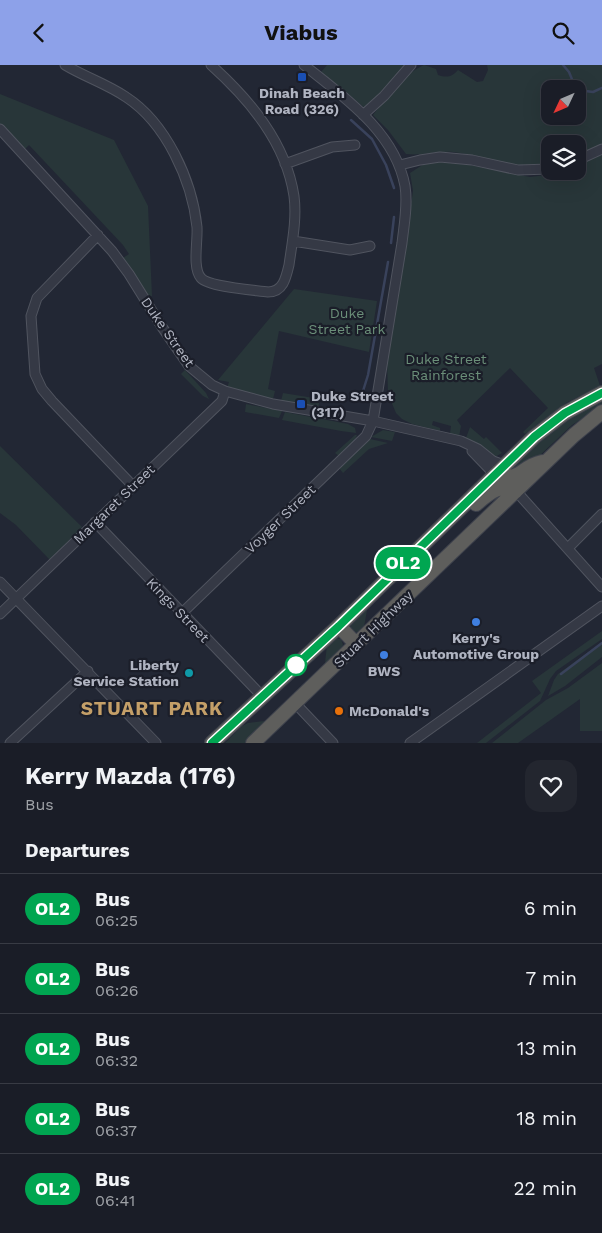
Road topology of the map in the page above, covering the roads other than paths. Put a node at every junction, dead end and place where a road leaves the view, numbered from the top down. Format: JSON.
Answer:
{"nodes":[{"id":1,"x":65,"y":65,"type":"edge"},
{"id":2,"x":211,"y":65,"type":"edge"},
{"id":3,"x":304,"y":65,"type":"edge"},
{"id":4,"x":411,"y":65,"type":"edge"},
{"id":5,"x":363,"y":115,"type":"junction"},
{"id":6,"x":0,"y":129,"type":"edge"},
{"id":7,"x":354,"y":145,"type":"dead end"},
{"id":8,"x":602,"y":149,"type":"edge"},
{"id":9,"x":586,"y":156,"type":"edge"},
{"id":10,"x":285,"y":164,"type":"junction"},
{"id":11,"x":400,"y":165,"type":"junction"},
{"id":12,"x":541,"y":169,"type":"edge"},
{"id":13,"x":98,"y":235,"type":"junction"},
{"id":14,"x":293,"y":241,"type":"junction"},
{"id":15,"x":370,"y":247,"type":"dead end"},
{"id":16,"x":225,"y":391,"type":"junction"},
{"id":17,"x":602,"y":393,"type":"edge"},
{"id":18,"x":602,"y":412,"type":"edge"},
{"id":19,"x":602,"y":417,"type":"edge"},
{"id":20,"x":373,"y":421,"type":"junction"},
{"id":21,"x":584,"y":426,"type":"junction"},
{"id":22,"x":461,"y":441,"type":"junction"},
{"id":23,"x":548,"y":461,"type":"junction"},
{"id":24,"x":500,"y":470,"type":"junction"},
{"id":25,"x":133,"y":486,"type":"junction"},
{"id":26,"x":516,"y":491,"type":"junction"},
{"id":27,"x":602,"y":514,"type":"edge"},
{"id":28,"x":95,"y":523,"type":"junction"},
{"id":29,"x":422,"y":545,"type":"junction"},
{"id":30,"x":568,"y":547,"type":"junction"},
{"id":31,"x":0,"y":582,"type":"edge"},
{"id":32,"x":602,"y":587,"type":"edge"},
{"id":33,"x":17,"y":598,"type":"junction"},
{"id":34,"x":602,"y":606,"type":"edge"},
{"id":35,"x":182,"y":613,"type":"junction"},
{"id":36,"x":0,"y":614,"type":"edge"},
{"id":37,"x":339,"y":626,"type":"junction"},
{"id":38,"x":356,"y":644,"type":"junction"},
{"id":39,"x":88,"y":671,"type":"junction"},
{"id":40,"x":262,"y":696,"type":"junction"},
{"id":41,"x":295,"y":703,"type":"junction"},
{"id":42,"x":10,"y":743,"type":"edge"},
{"id":43,"x":156,"y":743,"type":"edge"},
{"id":44,"x":212,"y":743,"type":"edge"},
{"id":45,"x":252,"y":743,"type":"edge"},
{"id":46,"x":333,"y":743,"type":"edge"},
{"id":47,"x":410,"y":743,"type":"edge"}],
"edges":[{"from":1,"to":14,"type":"street"},
{"from":2,"to":10,"type":"street"},
{"from":3,"to":5,"type":"street"},
{"from":4,"to":5,"type":"street"},
{"from":5,"to":11,"type":"street"},
{"from":6,"to":13,"type":"street","name":"Duke Street"},
{"from":7,"to":10,"type":"street"},
{"from":8,"to":9,"type":"street"},
{"from":10,"to":14,"type":"street"},
{"from":11,"to":12,"type":"street"},
{"from":11,"to":20,"type":"street"},
{"from":13,"to":16,"type":"street","name":"Duke Street"},
{"from":13,"to":25,"type":"street"},
{"from":14,"to":15,"type":"street"},
{"from":16,"to":20,"type":"street","name":"Duke Street"},
{"from":16,"to":25,"type":"street","name":"Margaret Street"},
{"from":17,"to":24,"type":"highway","name":"Stuart Highway"},
{"from":18,"to":21,"type":"highway","name":"Stuart Highway"},
{"from":19,"to":21,"type":"street"},
{"from":20,"to":22,"type":"street","name":"Duke Street"},
{"from":20,"to":35,"type":"street","name":"Voyger Street"},
{"from":21,"to":23,"type":"highway","name":"Stuart Highway"},
{"from":22,"to":24,"type":"street"},
{"from":22,"to":24,"type":"street","name":"Duke Street"},
{"from":23,"to":24,"type":"highway"},
{"from":23,"to":26,"type":"highway","name":"Stuart Highway"},
{"from":24,"to":29,"type":"highway","name":"Stuart Highway"},
{"from":25,"to":28,"type":"street","name":"Margaret Street"},
{"from":26,"to":29,"type":"highway"},
{"from":26,"to":30,"type":"street"},
{"from":26,"to":38,"type":"highway","name":"Stuart Highway"},
{"from":27,"to":30,"type":"street"},
{"from":28,"to":33,"type":"street","name":"Margaret Street"},
{"from":28,"to":35,"type":"street","name":"Kings Street"},
{"from":29,"to":37,"type":"highway","name":"Stuart Highway"},
{"from":30,"to":32,"type":"street"},
{"from":31,"to":33,"type":"street"},
{"from":33,"to":36,"type":"street","name":"Margaret Street"},
{"from":33,"to":39,"type":"street"},
{"from":34,"to":47,"type":"street"},
{"from":35,"to":40,"type":"street","name":"Kings Street"},
{"from":37,"to":38,"type":"highway"},
{"from":37,"to":40,"type":"highway","name":"Stuart Highway"},
{"from":38,"to":41,"type":"highway","name":"Stuart Highway"},
{"from":39,"to":42,"type":"street"},
{"from":39,"to":43,"type":"street"},
{"from":40,"to":44,"type":"highway","name":"Stuart Highway"},
{"from":41,"to":45,"type":"highway","name":"Stuart Highway"},
{"from":41,"to":46,"type":"street"}]}
